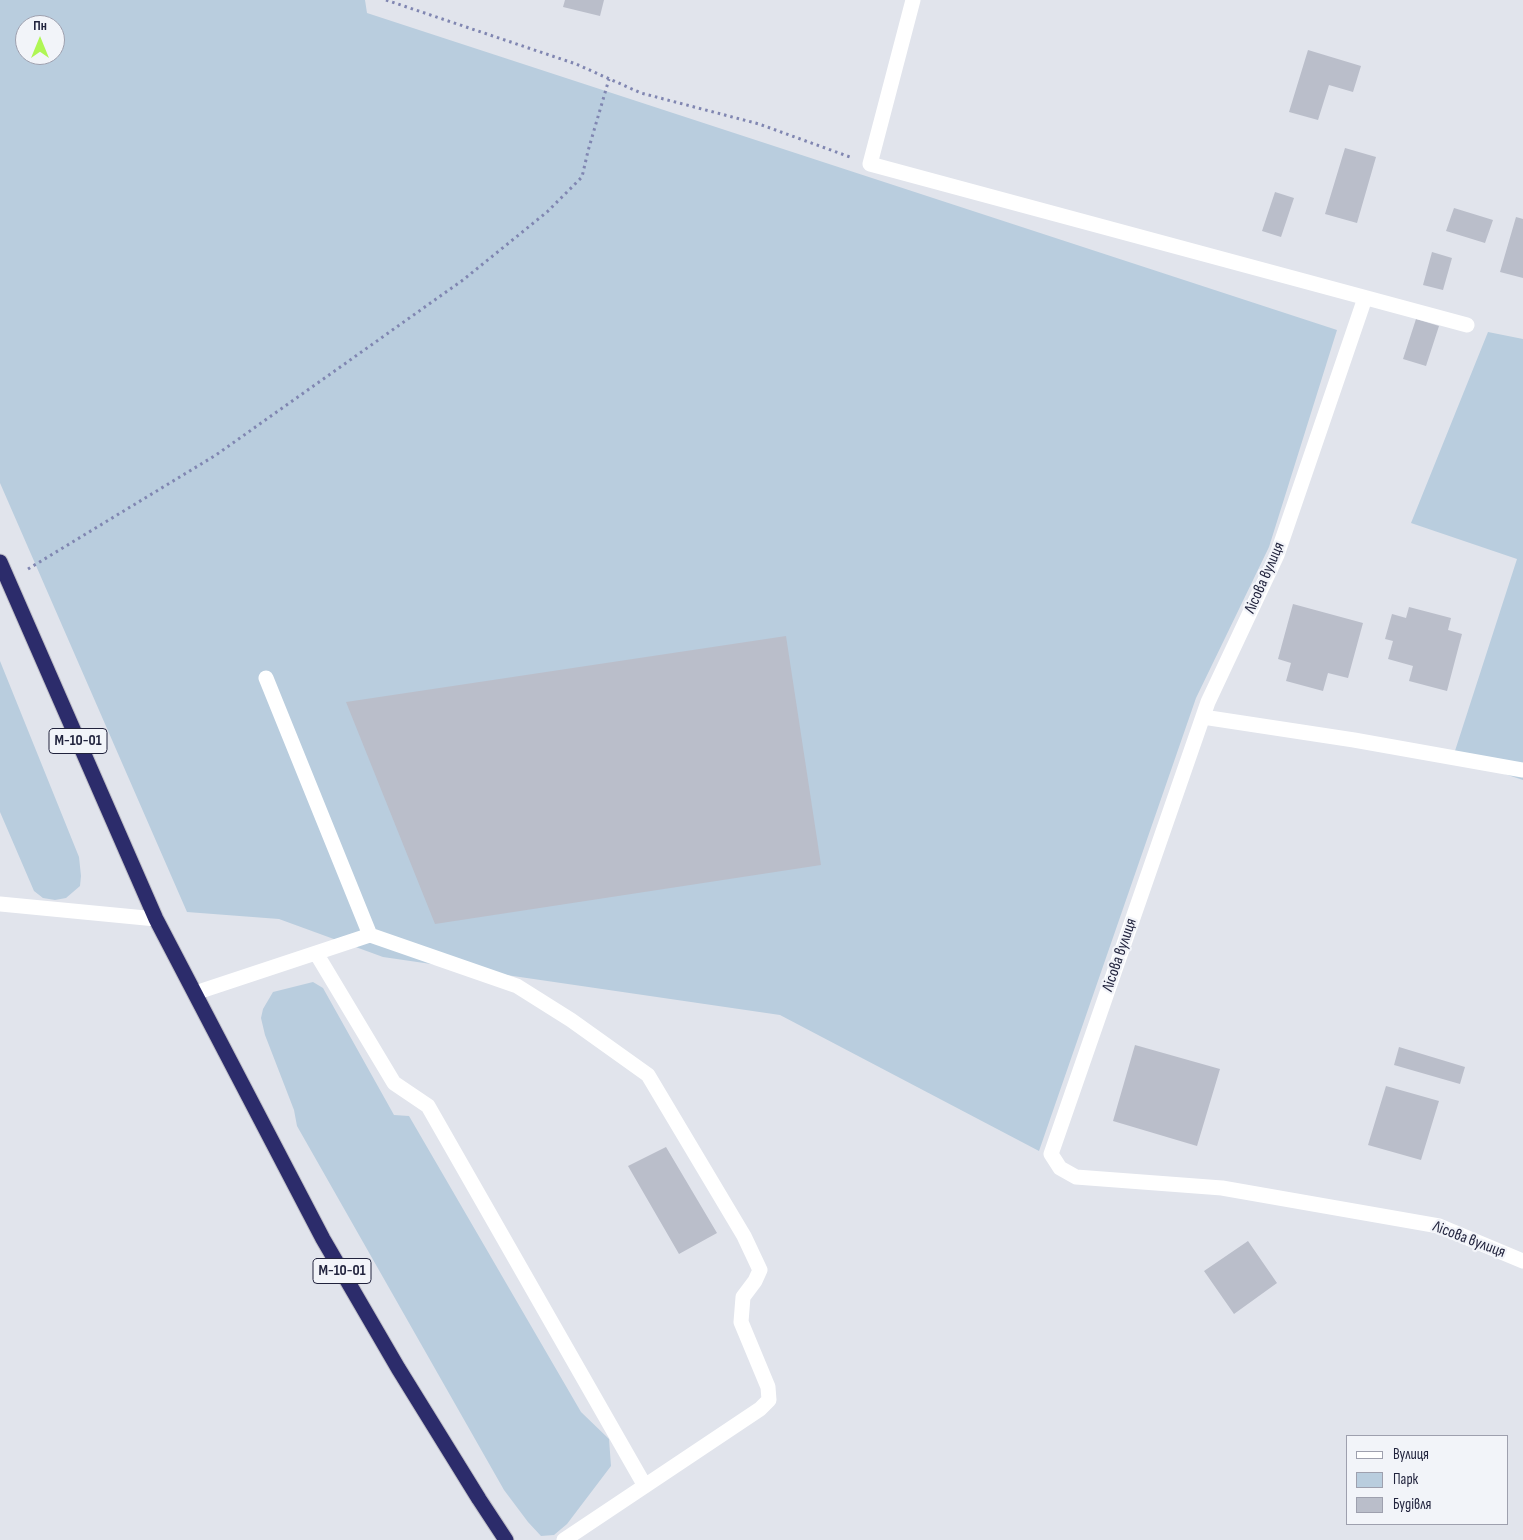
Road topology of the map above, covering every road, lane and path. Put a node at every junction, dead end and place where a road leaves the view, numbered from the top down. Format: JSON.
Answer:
{"nodes":[{"id":1,"x":386,"y":0,"type":"edge"},
{"id":2,"x":913,"y":0,"type":"edge"},
{"id":3,"x":610,"y":79,"type":"junction"},
{"id":4,"x":870,"y":164,"type":"junction"},
{"id":5,"x":1365,"y":298,"type":"junction"},
{"id":6,"x":1467,"y":325,"type":"dead end"},
{"id":7,"x":0,"y":562,"type":"edge"},
{"id":8,"x":8,"y":580,"type":"junction"},
{"id":9,"x":266,"y":678,"type":"dead end"},
{"id":10,"x":1203,"y":717,"type":"junction"},
{"id":11,"x":1523,"y":770,"type":"edge"},
{"id":12,"x":0,"y":904,"type":"edge"},
{"id":13,"x":156,"y":919,"type":"junction"},
{"id":14,"x":370,"y":935,"type":"junction"},
{"id":15,"x":316,"y":953,"type":"junction"},
{"id":16,"x":195,"y":993,"type":"junction"},
{"id":17,"x":1523,"y":1261,"type":"edge"},
{"id":18,"x":645,"y":1486,"type":"junction"},
{"id":19,"x":506,"y":1540,"type":"edge"},
{"id":20,"x":564,"y":1540,"type":"edge"}],
"edges":[{"from":1,"to":3,"type":"path"},
{"from":2,"to":4,"type":"street"},
{"from":3,"to":4,"type":"path"},
{"from":3,"to":8,"type":"path"},
{"from":4,"to":5,"type":"street"},
{"from":5,"to":6,"type":"street"},
{"from":5,"to":10,"type":"street","name":"Лісова вулиця"},
{"from":7,"to":8,"type":"highway","number":"М-10-01"},
{"from":8,"to":13,"type":"highway","number":"М-10-01"},
{"from":9,"to":14,"type":"street"},
{"from":10,"to":11,"type":"street"},
{"from":10,"to":17,"type":"street","name":"Лісова вулиця"},
{"from":12,"to":13,"type":"street"},
{"from":13,"to":16,"type":"highway","number":"М-10-01"},
{"from":14,"to":15,"type":"street"},
{"from":14,"to":18,"type":"street"},
{"from":15,"to":16,"type":"street"},
{"from":15,"to":18,"type":"street"},
{"from":16,"to":19,"type":"highway","number":"М-10-01"},
{"from":18,"to":20,"type":"street"}]}
